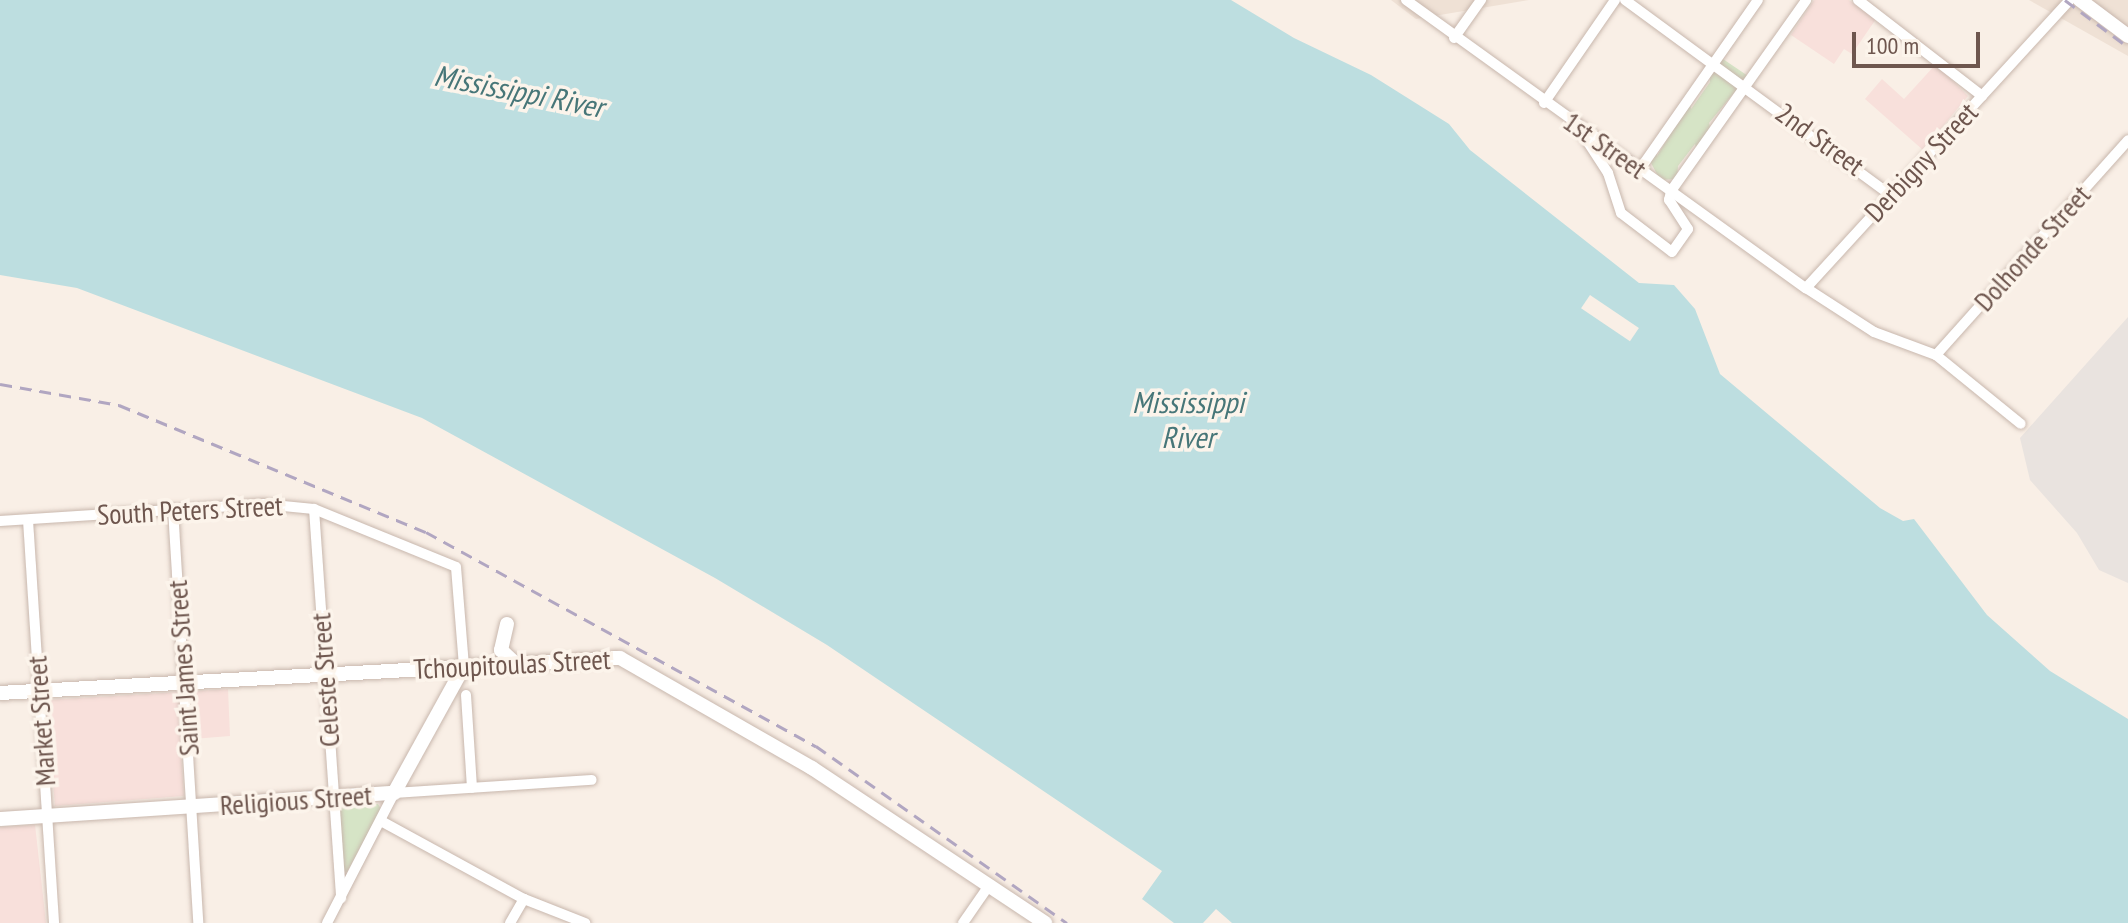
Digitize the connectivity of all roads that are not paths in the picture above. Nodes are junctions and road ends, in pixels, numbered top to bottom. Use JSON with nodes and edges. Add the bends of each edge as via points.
{"nodes":[{"id":1,"x":1406,"y":0,"type":"edge"},
{"id":2,"x":1481,"y":0,"type":"edge"},
{"id":3,"x":1615,"y":0,"type":"edge"},
{"id":4,"x":1625,"y":0,"type":"edge"},
{"id":5,"x":1758,"y":0,"type":"edge"},
{"id":6,"x":1806,"y":0,"type":"edge"},
{"id":7,"x":1858,"y":0,"type":"edge"},
{"id":8,"x":2070,"y":0,"type":"edge"},
{"id":9,"x":2080,"y":0,"type":"edge"},
{"id":10,"x":2128,"y":36,"type":"edge"},
{"id":11,"x":1454,"y":38,"type":"junction"},
{"id":12,"x":1713,"y":62,"type":"junction"},
{"id":13,"x":1747,"y":85,"type":"junction"},
{"id":14,"x":1982,"y":96,"type":"junction"},
{"id":15,"x":1544,"y":103,"type":"junction"},
{"id":16,"x":1578,"y":126,"type":"junction"},
{"id":17,"x":2128,"y":140,"type":"edge"},
{"id":18,"x":1640,"y":169,"type":"junction"},
{"id":19,"x":1671,"y":191,"type":"junction"},
{"id":20,"x":1890,"y":195,"type":"junction"},
{"id":21,"x":1806,"y":288,"type":"junction"},
{"id":22,"x":1936,"y":355,"type":"junction"},
{"id":23,"x":2021,"y":424,"type":"dead end"},
{"id":24,"x":173,"y":509,"type":"junction"},
{"id":25,"x":314,"y":509,"type":"junction"},
{"id":26,"x":28,"y":520,"type":"junction"},
{"id":27,"x":0,"y":521,"type":"edge"},
{"id":28,"x":507,"y":624,"type":"dead end"},
{"id":29,"x":514,"y":662,"type":"junction"},
{"id":30,"x":464,"y":666,"type":"junction"},
{"id":31,"x":325,"y":675,"type":"junction"},
{"id":32,"x":184,"y":682,"type":"junction"},
{"id":33,"x":39,"y":690,"type":"junction"},
{"id":34,"x":0,"y":693,"type":"edge"},
{"id":35,"x":466,"y":695,"type":"dead end"},
{"id":36,"x":592,"y":780,"type":"dead end"},
{"id":37,"x":472,"y":788,"type":"junction"},
{"id":38,"x":394,"y":793,"type":"junction"},
{"id":39,"x":332,"y":798,"type":"junction"},
{"id":40,"x":191,"y":806,"type":"junction"},
{"id":41,"x":47,"y":815,"type":"junction"},
{"id":42,"x":0,"y":819,"type":"edge"},
{"id":43,"x":381,"y":821,"type":"junction"},
{"id":44,"x":990,"y":884,"type":"junction"},
{"id":45,"x":341,"y":898,"type":"junction"},
{"id":46,"x":524,"y":899,"type":"junction"},
{"id":47,"x":54,"y":923,"type":"edge"},
{"id":48,"x":198,"y":923,"type":"edge"},
{"id":49,"x":327,"y":923,"type":"edge"},
{"id":50,"x":510,"y":923,"type":"edge"},
{"id":51,"x":585,"y":923,"type":"edge"},
{"id":52,"x":963,"y":923,"type":"edge"},
{"id":53,"x":1045,"y":923,"type":"edge"}],
"edges":[{"from":1,"to":11,"type":"street","name":"1st Street"},
{"from":2,"to":11,"type":"street"},
{"from":3,"to":15,"type":"street"},
{"from":4,"to":12,"type":"street"},
{"from":5,"to":12,"type":"street"},
{"from":6,"to":13,"type":"street"},
{"from":7,"to":14,"type":"street"},
{"from":8,"to":14,"type":"street","name":"Derbigny Street"},
{"from":9,"to":10,"type":"street"},
{"from":11,"to":15,"type":"street","name":"1st Street"},
{"from":12,"to":13,"type":"street","name":"2nd Street"},
{"from":12,"to":18,"type":"street"},
{"from":13,"to":19,"type":"street"},
{"from":13,"to":20,"type":"street","name":"2nd Street"},
{"from":14,"to":20,"type":"street","name":"Derbigny Street"},
{"from":15,"to":16,"type":"street","name":"1st Street"},
{"from":16,"to":18,"type":"street","name":"1st Street"},
{"from":16,"to":19,"type":"street","via":[[1608,173],[1621,213],[1672,252],[1688,229],[1669,200]]},
{"from":17,"to":22,"type":"street","name":"Dolhonde Street"},
{"from":18,"to":19,"type":"street","name":"1st Street"},
{"from":19,"to":21,"type":"street","name":"1st Street"},
{"from":20,"to":21,"type":"street","name":"Derbigny Street"},
{"from":21,"to":22,"type":"street","name":"1st Street","via":[[1874,332]]},
{"from":22,"to":23,"type":"street","name":"1st Street"},
{"from":24,"to":25,"type":"street","name":"South Peters Street","via":[[295,503]]},
{"from":24,"to":26,"type":"street","name":"South Peters Street"},
{"from":24,"to":32,"type":"street","name":"Saint James Street"},
{"from":25,"to":30,"type":"street","name":"South Peters Street","via":[[451,563],[459,574]]},
{"from":25,"to":31,"type":"street","name":"Celeste Street"},
{"from":26,"to":27,"type":"street","name":"South Peters Street"},
{"from":26,"to":33,"type":"street","name":"Market Street"},
{"from":28,"to":29,"type":"street","via":[[501,650]]},
{"from":29,"to":30,"type":"street","name":"Tchoupitoulas Street"},
{"from":29,"to":44,"type":"street","name":"Tchoupitoulas Street","via":[[625,659],[812,768]]},
{"from":30,"to":31,"type":"street","name":"Tchoupitoulas Street"},
{"from":30,"to":38,"type":"street"},
{"from":31,"to":32,"type":"street","name":"Tchoupitoulas Street"},
{"from":31,"to":39,"type":"street","name":"Celeste Street"},
{"from":32,"to":33,"type":"street","name":"Tchoupitoulas Street"},
{"from":32,"to":40,"type":"street","name":"Saint James Street"},
{"from":33,"to":34,"type":"street","name":"Tchoupitoulas Street"},
{"from":33,"to":41,"type":"street","name":"Market Street"},
{"from":35,"to":37,"type":"street"},
{"from":36,"to":37,"type":"street","name":"Religious Street"},
{"from":37,"to":38,"type":"street","name":"Religious Street"},
{"from":38,"to":39,"type":"street","name":"Religious Street"},
{"from":38,"to":43,"type":"street"},
{"from":39,"to":40,"type":"street","name":"Religious Street"},
{"from":39,"to":45,"type":"street","name":"Celeste Street"},
{"from":40,"to":41,"type":"street","name":"Religious Street"},
{"from":40,"to":48,"type":"street","name":"Saint James Street"},
{"from":41,"to":42,"type":"street","name":"Religious Street"},
{"from":41,"to":47,"type":"street","name":"Market Street"},
{"from":43,"to":45,"type":"street"},
{"from":43,"to":46,"type":"street"},
{"from":44,"to":52,"type":"street"},
{"from":44,"to":53,"type":"street","name":"Tchoupitoulas Street"},
{"from":45,"to":49,"type":"street"},
{"from":46,"to":50,"type":"street"},
{"from":46,"to":51,"type":"street"}]}
